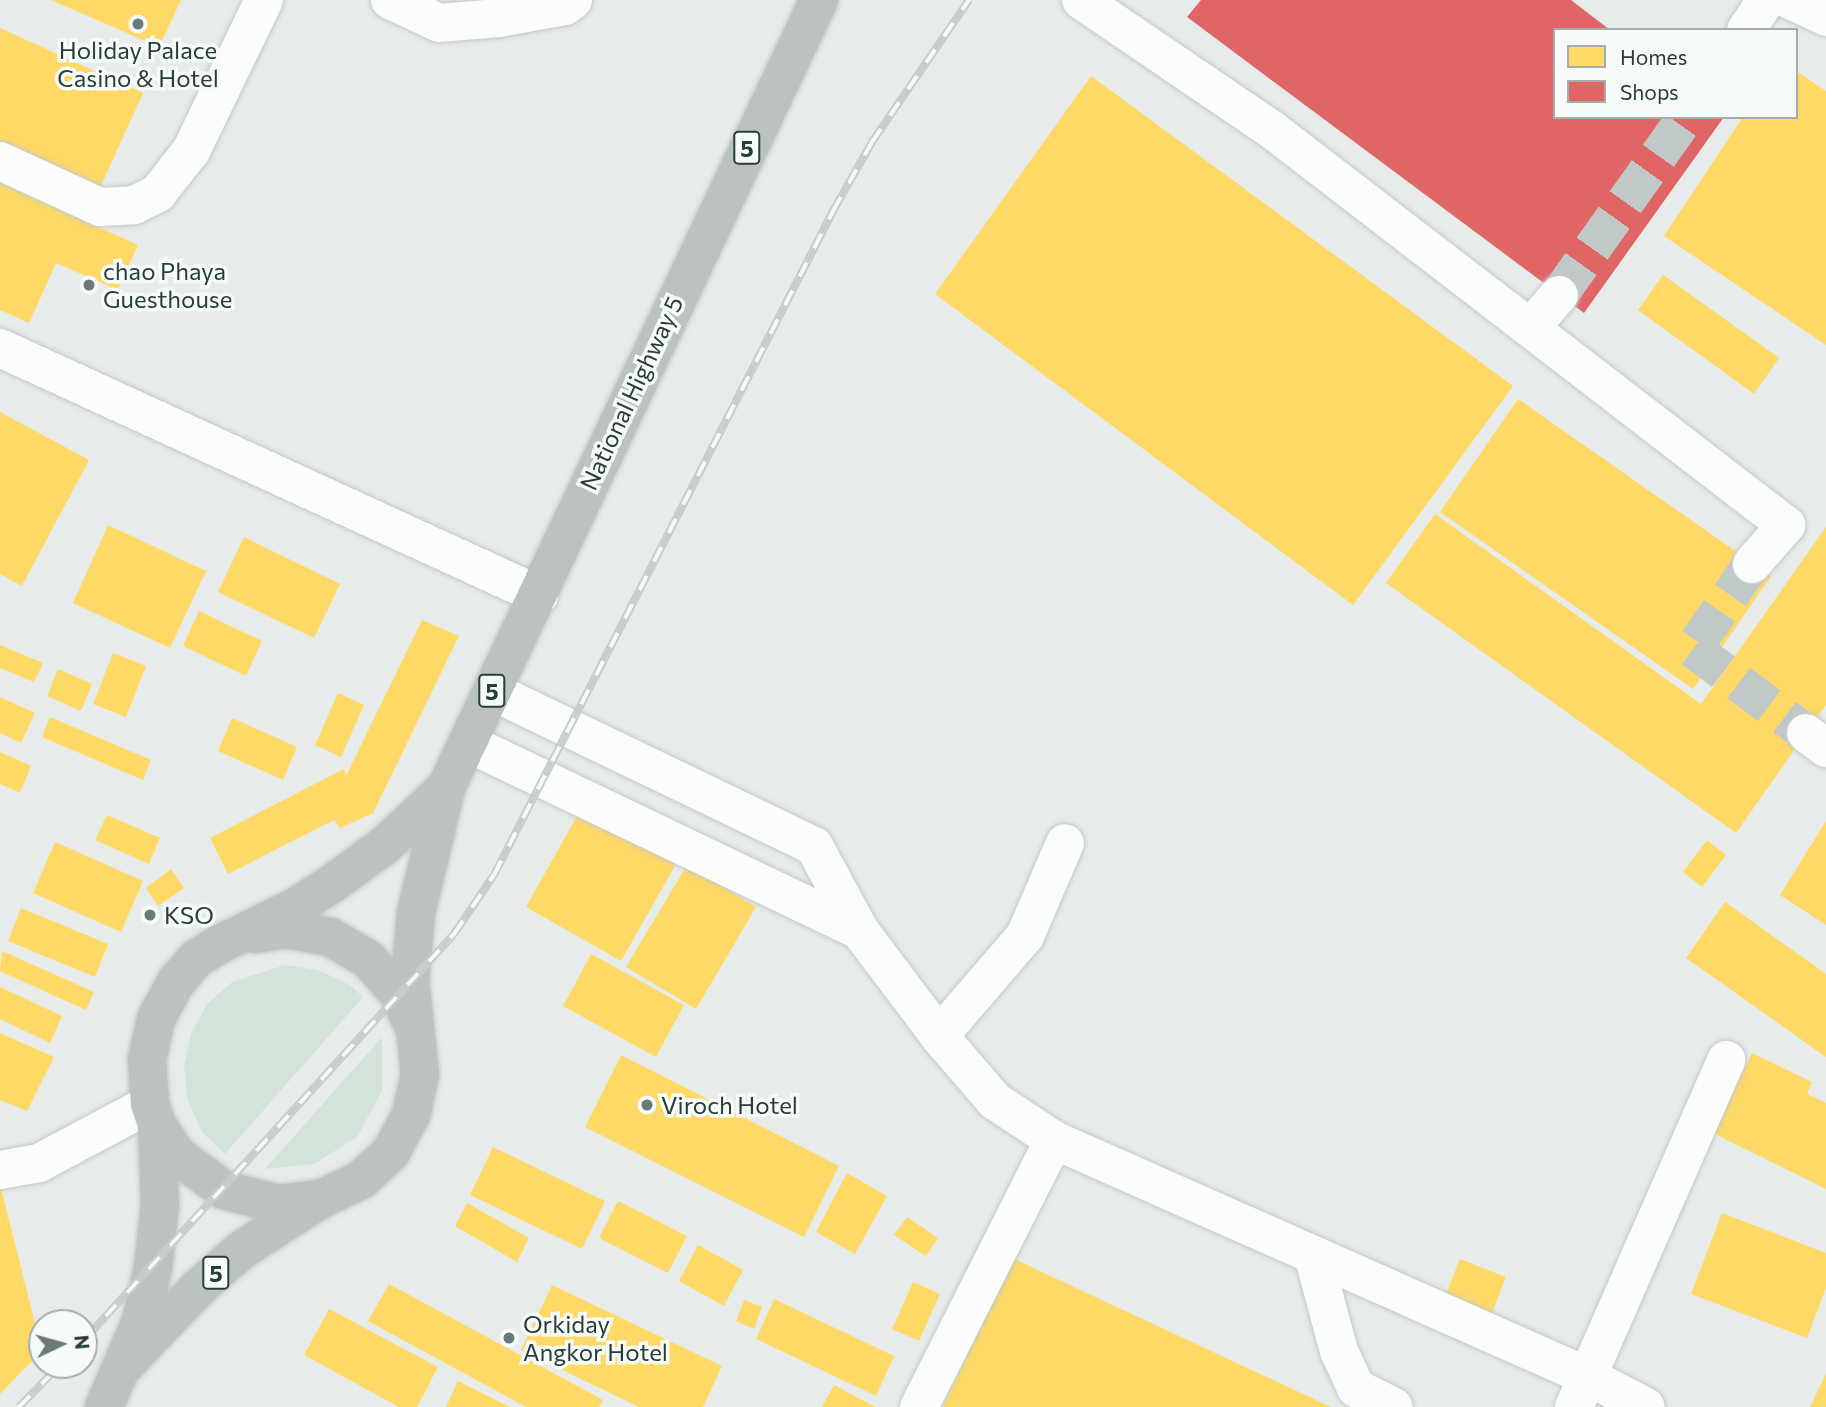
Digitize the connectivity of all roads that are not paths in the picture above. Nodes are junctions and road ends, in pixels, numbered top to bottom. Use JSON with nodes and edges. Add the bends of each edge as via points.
{"nodes":[{"id":1,"x":264,"y":0,"type":"edge"},
{"id":2,"x":390,"y":0,"type":"edge"},
{"id":3,"x":573,"y":0,"type":"edge"},
{"id":4,"x":820,"y":0,"type":"edge"},
{"id":5,"x":1081,"y":0,"type":"edge"},
{"id":6,"x":1766,"y":0,"type":"edge"},
{"id":7,"x":1790,"y":0,"type":"edge"},
{"id":8,"x":1826,"y":17,"type":"edge"},
{"id":9,"x":1747,"y":28,"type":"edge"},
{"id":10,"x":0,"y":162,"type":"edge"},
{"id":11,"x":1559,"y":295,"type":"tunnel mouth"},
{"id":12,"x":1532,"y":326,"type":"junction"},
{"id":13,"x":0,"y":348,"type":"edge"},
{"id":14,"x":1752,"y":564,"type":"tunnel mouth"},
{"id":15,"x":538,"y":595,"type":"junction"},
{"id":16,"x":492,"y":691,"type":"junction"},
{"id":17,"x":467,"y":743,"type":"junction"},
{"id":18,"x":446,"y":788,"type":"junction"},
{"id":19,"x":1065,"y":843,"type":"dead end"},
{"id":20,"x":860,"y":931,"type":"junction"},
{"id":21,"x":243,"y":936,"type":"junction"},
{"id":22,"x":416,"y":1032,"type":"junction"},
{"id":23,"x":939,"y":1036,"type":"junction"},
{"id":24,"x":1726,"y":1060,"type":"dead end"},
{"id":25,"x":153,"y":1115,"type":"junction"},
{"id":26,"x":1054,"y":1140,"type":"junction"},
{"id":27,"x":0,"y":1170,"type":"edge"},
{"id":28,"x":321,"y":1199,"type":"junction"},
{"id":29,"x":1314,"y":1258,"type":"junction"},
{"id":30,"x":125,"y":1365,"type":"junction"},
{"id":31,"x":1582,"y":1392,"type":"edge"},
{"id":32,"x":104,"y":1407,"type":"edge"},
{"id":33,"x":919,"y":1407,"type":"edge"},
{"id":34,"x":1394,"y":1407,"type":"edge"},
{"id":35,"x":1646,"y":1407,"type":"edge"}],
"edges":[{"from":1,"to":10,"type":"street","via":[[191,151],[157,194],[134,205],[100,206]]},
{"from":2,"to":3,"type":"street","via":[[439,23],[499,18],[565,6]]},
{"from":4,"to":15,"type":"highway","name":"National Highway 5","number":"5"},
{"from":5,"to":12,"type":"street","via":[[1271,129]]},
{"from":6,"to":9,"type":"street"},
{"from":7,"to":8,"type":"street"},
{"from":11,"to":12,"type":"street"},
{"from":12,"to":14,"type":"street","via":[[1786,525]]},
{"from":13,"to":15,"type":"street"},
{"from":15,"to":16,"type":"highway","name":"National Highway 5","number":"5"},
{"from":16,"to":17,"type":"highway","name":"National Highway 5","number":"5"},
{"from":16,"to":20,"type":"street","via":[[814,846]]},
{"from":17,"to":18,"type":"highway","name":"National Highway 5","number":"5"},
{"from":17,"to":20,"type":"street"},
{"from":18,"to":21,"type":"highway","name":"National Highway 5","number":"5","via":[[355,866]]},
{"from":18,"to":22,"type":"highway","name":"National Highway 5","number":"5","via":[[416,913],[410,979]]},
{"from":19,"to":23,"type":"street","via":[[1025,936]]},
{"from":20,"to":23,"type":"street"},
{"from":21,"to":22,"type":"highway","name":"National Highway 5","via":[[286,929],[330,937],[368,959],[399,994]]},
{"from":21,"to":25,"type":"highway","name":"National Highway 5","number":"5","via":[[220,943],[196,959],[176,982],[156,1019],[147,1059]]},
{"from":22,"to":28,"type":"highway","name":"National Highway 5","number":"5","via":[[420,1074],[411,1115],[401,1133],[390,1152],[360,1180]]},
{"from":23,"to":26,"type":"street","via":[[995,1101]]},
{"from":24,"to":31,"type":"street"},
{"from":25,"to":27,"type":"street","via":[[39,1163]]},
{"from":25,"to":28,"type":"highway","name":"National Highway 5","via":[[178,1156],[223,1190],[278,1204]]},
{"from":25,"to":30,"type":"highway","name":"National Highway 5","number":"5","via":[[160,1205],[153,1268]]},
{"from":26,"to":29,"type":"street"},
{"from":26,"to":33,"type":"street"},
{"from":28,"to":30,"type":"highway","name":"National Highway 5","number":"5","via":[[243,1249],[198,1288]]},
{"from":29,"to":31,"type":"street"},
{"from":29,"to":34,"type":"street","via":[[1339,1351],[1356,1388]]},
{"from":30,"to":32,"type":"highway","name":"National Highway 5","number":"5"},
{"from":31,"to":35,"type":"street"}]}
